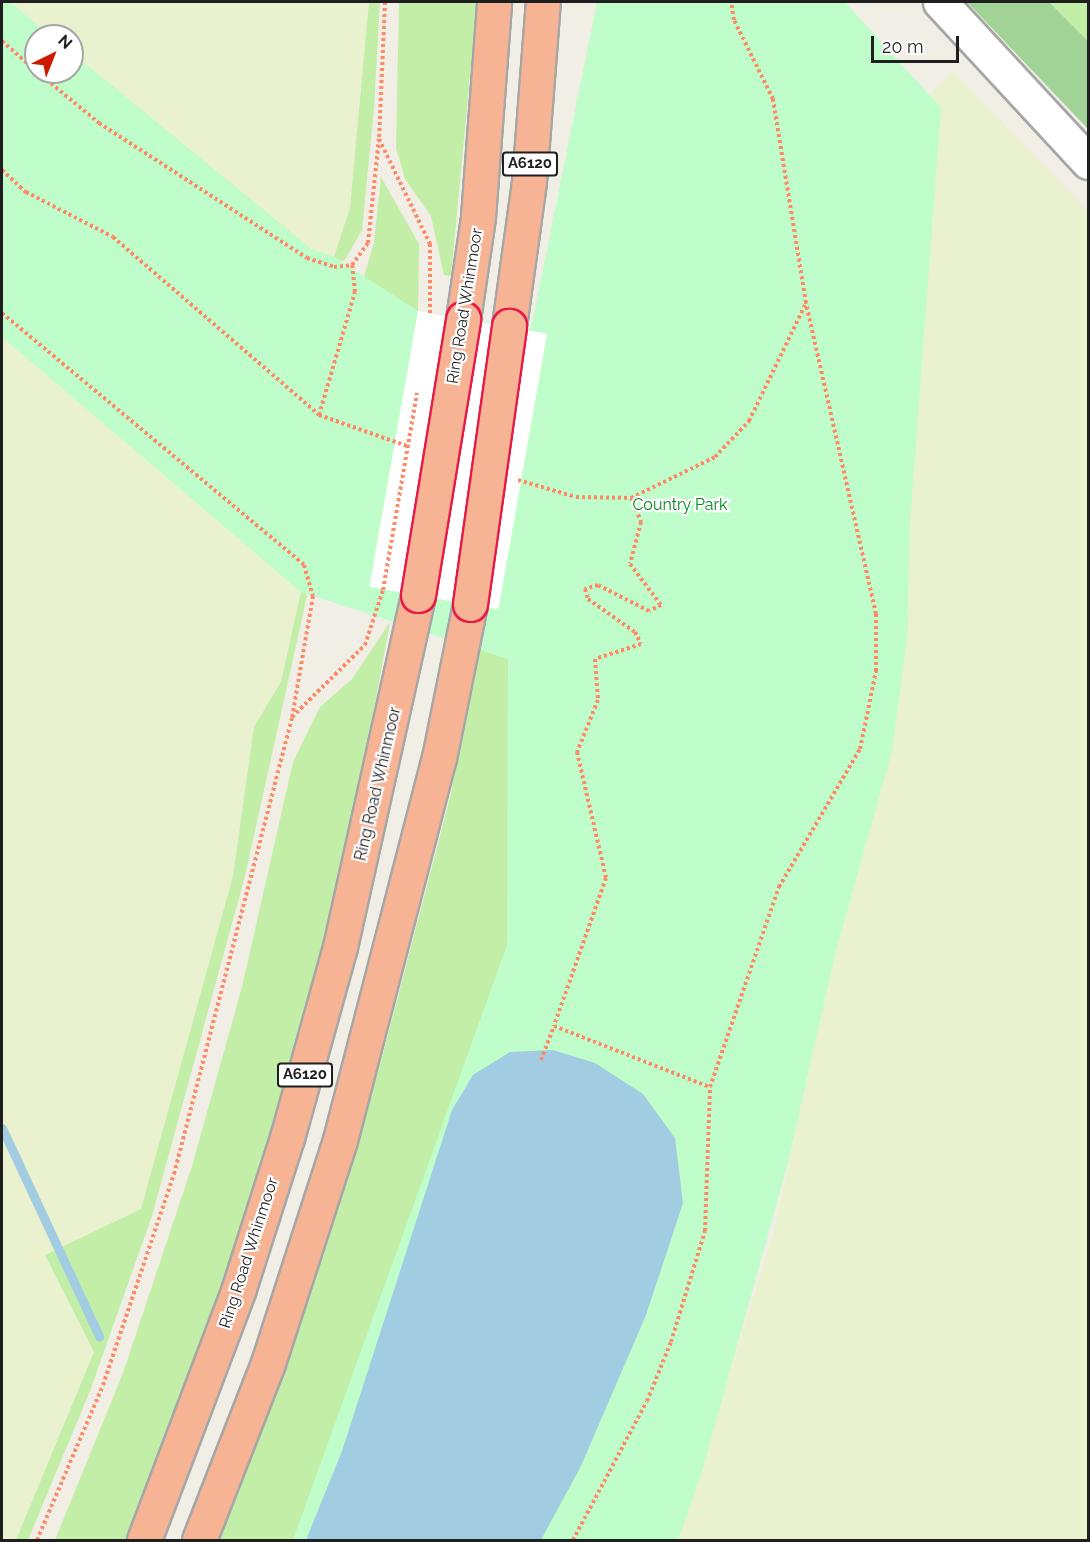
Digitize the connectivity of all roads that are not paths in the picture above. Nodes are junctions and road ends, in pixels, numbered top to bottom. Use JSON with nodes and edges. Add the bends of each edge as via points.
{"nodes":[{"id":1,"x":494,"y":2,"type":"edge"},
{"id":2,"x":543,"y":2,"type":"edge"},
{"id":3,"x":940,"y":2,"type":"edge"},
{"id":4,"x":1089,"y":162,"type":"edge"},
{"id":5,"x":144,"y":1540,"type":"edge"},
{"id":6,"x":199,"y":1540,"type":"edge"}],
"edges":[{"from":1,"to":5,"type":"highway","name":"Ring Road Whinmoor","number":"A6120","bridge":true,"via":[[478,217],[464,319],[418,595],[340,947],[287,1138],[235,1299]]},
{"from":2,"to":6,"type":"highway","number":"A6120","bridge":true,"via":[[529,182],[470,604],[439,758],[340,1140],[268,1363]]},
{"from":3,"to":4,"type":"street"}]}
